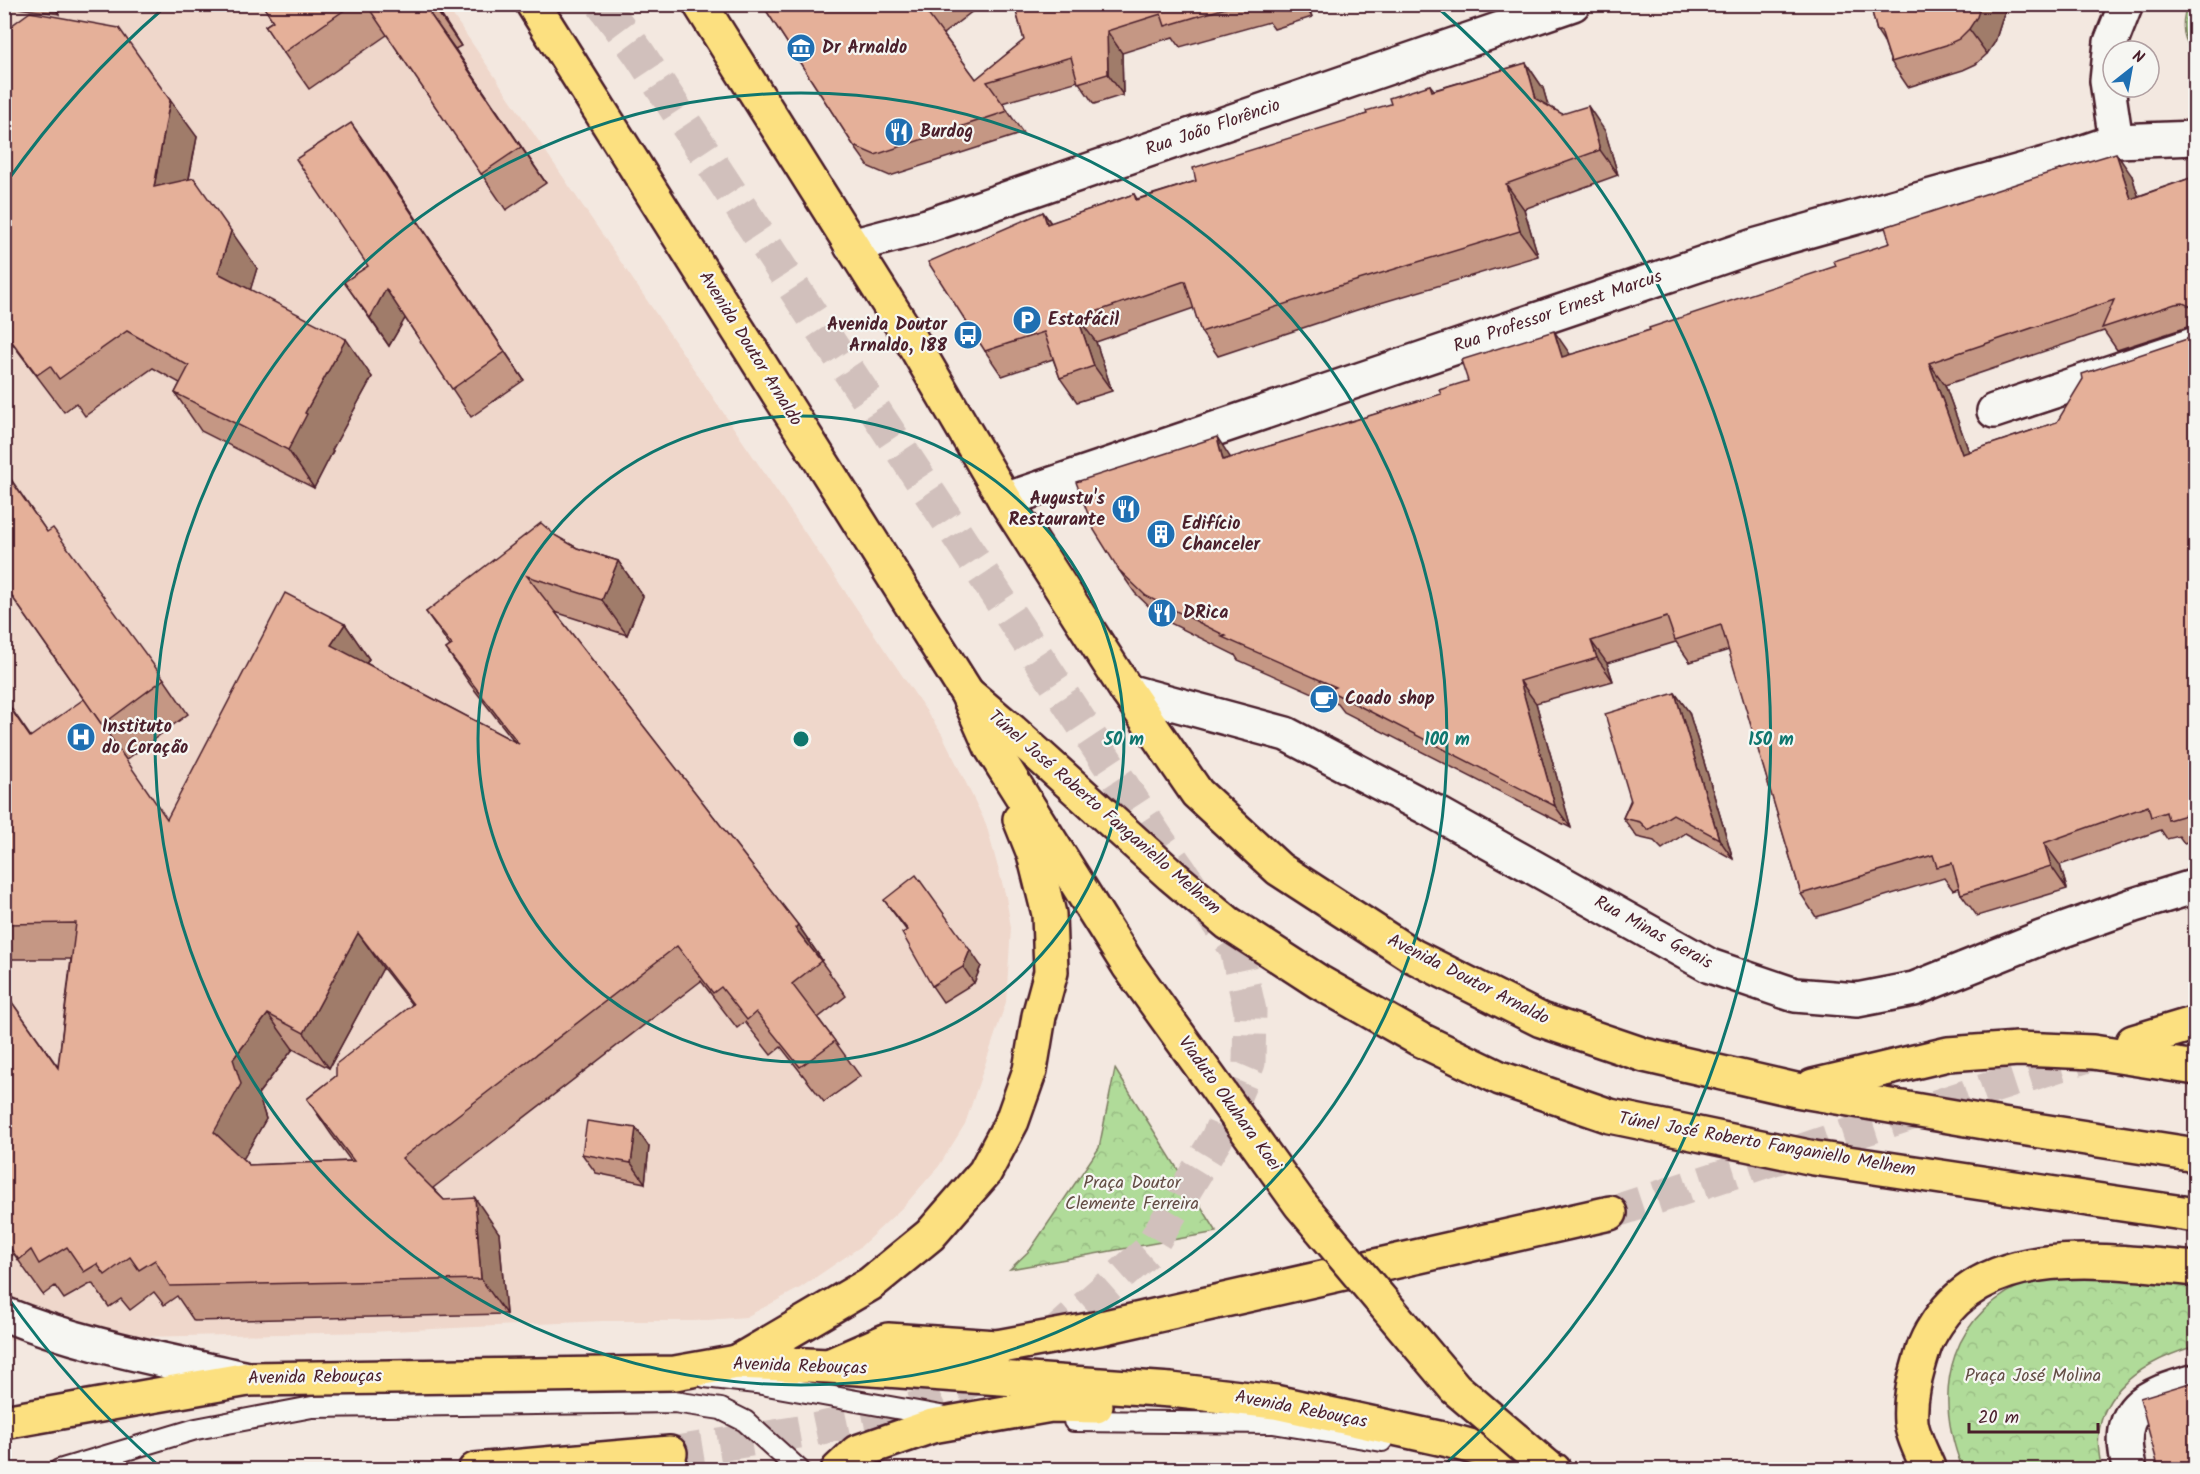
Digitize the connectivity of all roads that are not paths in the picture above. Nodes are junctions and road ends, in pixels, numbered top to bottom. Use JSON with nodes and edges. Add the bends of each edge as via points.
{"nodes":[{"id":1,"x":700,"y":4,"type":"edge"},
{"id":2,"x":1573,"y":4,"type":"edge"},
{"id":3,"x":2126,"y":4,"type":"edge"},
{"id":4,"x":539,"y":8,"type":"edge"},
{"id":5,"x":2196,"y":138,"type":"edge"},
{"id":6,"x":2116,"y":141,"type":"junction"},
{"id":7,"x":851,"y":246,"type":"junction"},
{"id":8,"x":2196,"y":344,"type":"edge"},
{"id":9,"x":1994,"y":411,"type":"dead end"},
{"id":10,"x":1005,"y":500,"type":"junction"},
{"id":11,"x":1127,"y":691,"type":"junction"},
{"id":12,"x":969,"y":698,"type":"junction"},
{"id":13,"x":2196,"y":886,"type":"edge"},
{"id":14,"x":2196,"y":1023,"type":"edge"},
{"id":15,"x":2133,"y":1042,"type":"dead end"},
{"id":16,"x":2196,"y":1068,"type":"edge"},
{"id":17,"x":1796,"y":1090,"type":"junction"},
{"id":18,"x":2196,"y":1155,"type":"edge"},
{"id":19,"x":1610,"y":1213,"type":"tunnel mouth"},
{"id":20,"x":2196,"y":1215,"type":"edge"},
{"id":21,"x":2196,"y":1269,"type":"edge"},
{"id":22,"x":4,"y":1314,"type":"edge"},
{"id":23,"x":736,"y":1362,"type":"junction"},
{"id":24,"x":829,"y":1366,"type":"junction"},
{"id":25,"x":675,"y":1373,"type":"junction"},
{"id":26,"x":248,"y":1379,"type":"junction"},
{"id":27,"x":2196,"y":1381,"type":"edge"},
{"id":28,"x":1172,"y":1390,"type":"junction"},
{"id":29,"x":973,"y":1419,"type":"junction"},
{"id":30,"x":4,"y":1422,"type":"edge"},
{"id":31,"x":670,"y":1453,"type":"tunnel mouth"},
{"id":32,"x":59,"y":1470,"type":"edge"},
{"id":33,"x":475,"y":1470,"type":"edge"},
{"id":34,"x":799,"y":1470,"type":"edge"},
{"id":35,"x":838,"y":1470,"type":"edge"},
{"id":36,"x":1523,"y":1470,"type":"edge"},
{"id":37,"x":1553,"y":1470,"type":"edge"},
{"id":38,"x":1929,"y":1470,"type":"edge"},
{"id":39,"x":2130,"y":1470,"type":"edge"}],
"edges":[{"from":1,"to":7,"type":"main road","name":"Avenida Doutor Arnaldo"},
{"from":2,"to":7,"type":"street","name":"Rua João Florêncio","via":[[927,226]]},
{"from":3,"to":6,"type":"street","via":[[2111,42],[2107,81]]},
{"from":4,"to":12,"type":"main road","name":"Avenida Doutor Arnaldo"},
{"from":5,"to":6,"type":"street","name":"Rua Professor Ernest Marcus"},
{"from":6,"to":10,"type":"street","name":"Rua Professor Ernest Marcus","via":[[1754,246]]},
{"from":7,"to":10,"type":"main road","name":"Avenida Doutor Arnaldo"},
{"from":8,"to":9,"type":"street"},
{"from":10,"to":11,"type":"main road","name":"Avenida Doutor Arnaldo"},
{"from":11,"to":13,"type":"street","name":"Rua Minas Gerais","via":[[1286,734],[1433,811],[1710,966],[1795,995],[1857,999],[1914,989],[2041,938]]},
{"from":11,"to":17,"type":"main road","name":"Avenida Doutor Arnaldo","via":[[1205,801],[1279,869],[1413,956],[1541,1020],[1644,1055]]},
{"from":12,"to":20,"type":"main road","name":"Túnel José Roberto Fanganiello Melhem","via":[[1012,731],[1228,923],[1319,982],[1419,1039],[1500,1078],[1610,1116],[1814,1158]]},
{"from":12,"to":23,"type":"main road","via":[[1034,854],[1049,914],[1051,972],[1030,1070],[1012,1121],[985,1172],[930,1235],[870,1284]]},
{"from":12,"to":37,"type":"main road","name":"Viaduto Okuhara Koei","bridge":true,"via":[[992,747],[1129,966],[1307,1212],[1455,1388]]},
{"from":14,"to":15,"type":"main road"},
{"from":16,"to":17,"type":"main road","via":[[2093,1052],[2018,1049],[1948,1054]]},
{"from":17,"to":18,"type":"main road"},
{"from":19,"to":24,"type":"main road","via":[[1105,1327],[997,1347],[888,1340]]},
{"from":21,"to":38,"type":"main road","via":[[2070,1261],[2019,1266],[1981,1281],[1949,1305],[1926,1340],[1912,1385],[1911,1424]]},
{"from":22,"to":26,"type":"street","via":[[82,1341]]},
{"from":23,"to":24,"type":"main road","name":"Avenida Rebouças"},
{"from":23,"to":25,"type":"main road","name":"Avenida Rebouças"},
{"from":24,"to":28,"type":"main road","name":"Avenida Rebouças"},
{"from":25,"to":26,"type":"main road","name":"Avenida Rebouças"},
{"from":25,"to":29,"type":"lane","via":[[767,1385],[939,1417]]},
{"from":26,"to":30,"type":"main road","name":"Avenida Rebouças"},
{"from":27,"to":39,"type":"street","via":[[2160,1391],[2142,1401],[2131,1414],[2125,1434]]},
{"from":28,"to":29,"type":"main road","via":[[1142,1408],[1051,1405]]},
{"from":28,"to":37,"type":"main road","name":"Avenida Rebouças","via":[[1275,1402],[1448,1440]]},
{"from":29,"to":35,"type":"main road","via":[[932,1426],[857,1452]]},
{"from":29,"to":36,"type":"lane","via":[[1273,1423],[1419,1447]]},
{"from":31,"to":33,"type":"main road"},
{"from":32,"to":34,"type":"lane","via":[[196,1429],[312,1407],[674,1402],[721,1409],[745,1421]]}]}
